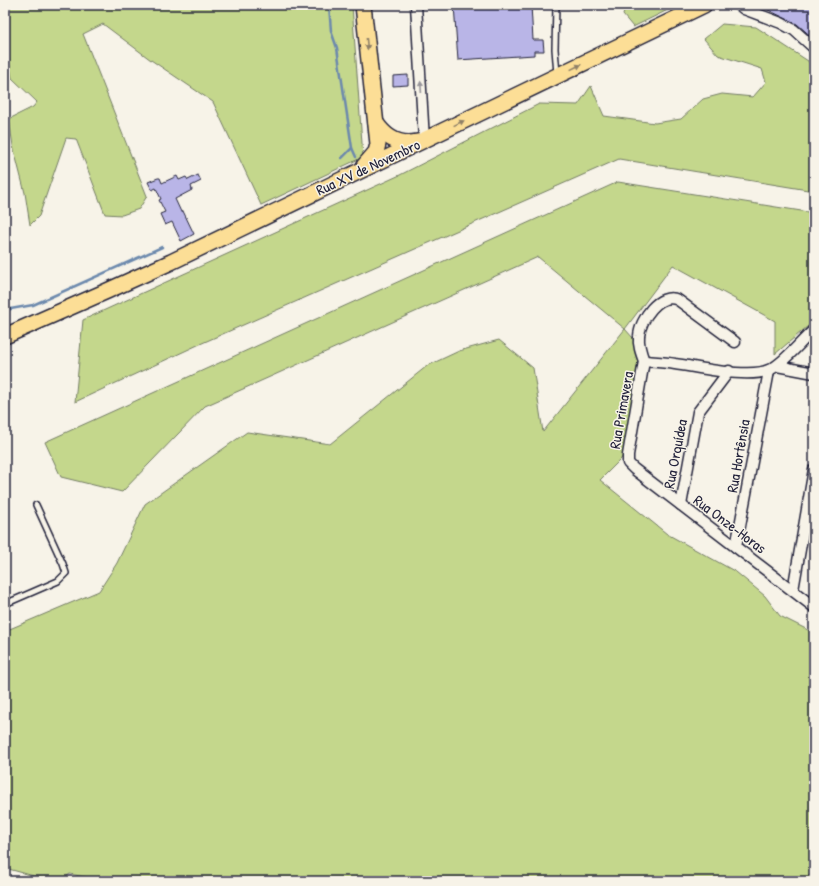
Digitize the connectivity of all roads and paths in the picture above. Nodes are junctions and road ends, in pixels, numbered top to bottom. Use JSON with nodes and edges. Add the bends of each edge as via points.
{"nodes":[{"id":1,"x":363,"y":5,"type":"edge"},
{"id":2,"x":416,"y":5,"type":"edge"},
{"id":3,"x":556,"y":5,"type":"edge"},
{"id":4,"x":704,"y":5,"type":"edge"},
{"id":5,"x":740,"y":5,"type":"edge"},
{"id":6,"x":814,"y":48,"type":"edge"},
{"id":7,"x":557,"y":76,"type":"junction"},
{"id":8,"x":376,"y":123,"type":"junction"},
{"id":9,"x":424,"y":140,"type":"junction"},
{"id":10,"x":361,"y":170,"type":"junction"},
{"id":11,"x":31,"y":325,"type":"junction"},
{"id":12,"x":5,"y":330,"type":"edge"},
{"id":13,"x":814,"y":330,"type":"edge"},
{"id":14,"x":5,"y":336,"type":"edge"},
{"id":15,"x":735,"y":342,"type":"dead end"},
{"id":16,"x":644,"y":361,"type":"junction"},
{"id":17,"x":773,"y":368,"type":"junction"},
{"id":18,"x":729,"y":372,"type":"junction"},
{"id":19,"x":814,"y":373,"type":"edge"},
{"id":20,"x":628,"y":463,"type":"joint"},
{"id":21,"x":814,"y":469,"type":"edge"},
{"id":22,"x":814,"y":496,"type":"edge"},
{"id":23,"x":680,"y":505,"type":"junction"},
{"id":24,"x":808,"y":505,"type":"junction"},
{"id":25,"x":36,"y":506,"type":"dead end"},
{"id":26,"x":736,"y":547,"type":"junction"},
{"id":27,"x":792,"y":590,"type":"junction"},
{"id":28,"x":5,"y":604,"type":"edge"},
{"id":29,"x":814,"y":607,"type":"edge"}],
"edges":[{"from":1,"to":8,"type":"main road","one_way":true},
{"from":9,"to":2,"type":"street","one_way":true},
{"from":3,"to":7,"type":"lane"},
{"from":7,"to":4,"type":"main road","name":"Rua XV de Novembro","one_way":true},
{"from":5,"to":6,"type":"street","via":[[794,30]]},
{"from":9,"to":7,"type":"main road","name":"Rua XV de Novembro","one_way":true},
{"from":8,"to":9,"type":"main road","via":[[382,132],[401,143]]},
{"from":8,"to":10,"type":"main road","via":[[376,152]]},
{"from":9,"to":10,"type":"main road","name":"Rua XV de Novembro"},
{"from":10,"to":11,"type":"main road","name":"Rua XV de Novembro","via":[[139,277]]},
{"from":11,"to":12,"type":"main road","name":"Rua XV de Novembro"},
{"from":11,"to":14,"type":"main road","name":"Rua XV de Novembro"},
{"from":13,"to":17,"type":"street"},
{"from":15,"to":16,"type":"street","via":[[678,300],[668,298],[653,308],[642,323],[639,344]]},
{"from":16,"to":18,"type":"street"},
{"from":16,"to":20,"type":"street","name":"Rua Primavera"},
{"from":17,"to":18,"type":"street","via":[[753,374]]},
{"from":17,"to":19,"type":"street"},
{"from":17,"to":26,"type":"street","name":"Rua Hortênsia"},
{"from":18,"to":23,"type":"street","name":"Rua Orquídea","via":[[698,412]]},
{"from":20,"to":23,"type":"street","name":"Rua Onze-Horas"},
{"from":21,"to":24,"type":"street"},
{"from":22,"to":24,"type":"street"},
{"from":23,"to":26,"type":"street","name":"Rua Onze-Horas"},
{"from":24,"to":27,"type":"street"},
{"from":25,"to":28,"type":"lane","via":[[66,573],[58,581]]},
{"from":26,"to":27,"type":"street","name":"Rua Onze-Horas"},
{"from":27,"to":29,"type":"street","name":"Rua Onze-Horas"}]}
